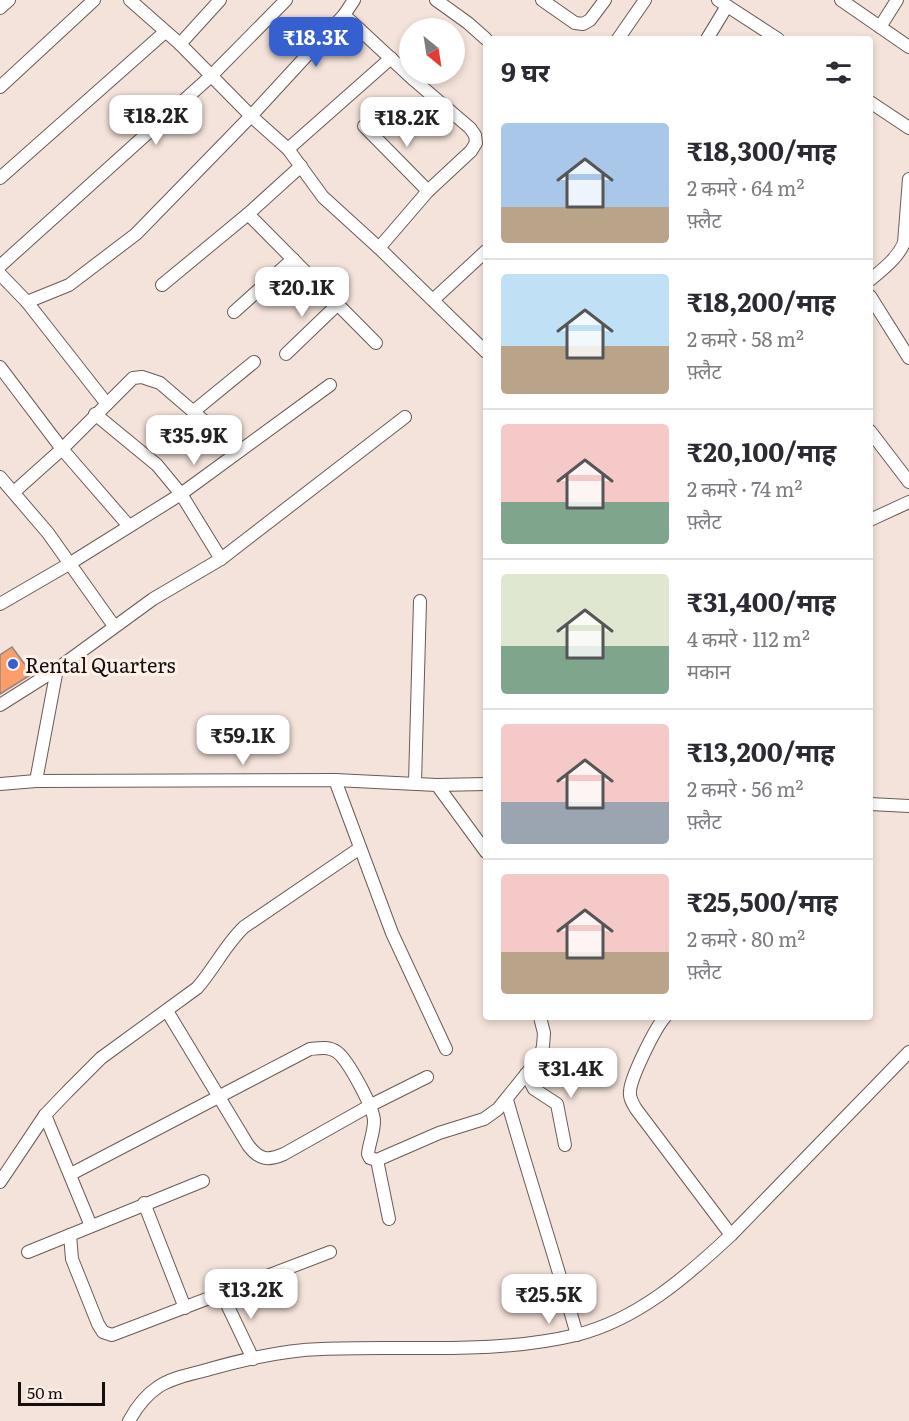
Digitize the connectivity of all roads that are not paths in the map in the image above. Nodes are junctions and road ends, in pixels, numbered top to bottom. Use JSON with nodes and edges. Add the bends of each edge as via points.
{"nodes":[{"id":1,"x":9,"y":0,"type":"edge"},
{"id":2,"x":94,"y":0,"type":"edge"},
{"id":3,"x":220,"y":0,"type":"edge"},
{"id":4,"x":286,"y":0,"type":"edge"},
{"id":5,"x":354,"y":0,"type":"edge"},
{"id":6,"x":436,"y":0,"type":"edge"},
{"id":7,"x":542,"y":0,"type":"edge"},
{"id":8,"x":605,"y":0,"type":"edge"},
{"id":9,"x":645,"y":0,"type":"edge"},
{"id":10,"x":841,"y":0,"type":"edge"},
{"id":11,"x":897,"y":0,"type":"edge"},
{"id":12,"x":138,"y":3,"type":"edge"},
{"id":13,"x":723,"y":3,"type":"edge"},
{"id":14,"x":0,"y":8,"type":"edge"},
{"id":15,"x":344,"y":15,"type":"junction"},
{"id":16,"x":880,"y":27,"type":"junction"},
{"id":17,"x":165,"y":32,"type":"junction"},
{"id":18,"x":483,"y":36,"type":"edge"},
{"id":19,"x":620,"y":36,"type":"edge"},
{"id":20,"x":708,"y":36,"type":"edge"},
{"id":21,"x":773,"y":36,"type":"edge"},
{"id":22,"x":180,"y":44,"type":"junction"},
{"id":23,"x":909,"y":47,"type":"edge"},
{"id":24,"x":391,"y":58,"type":"junction"},
{"id":25,"x":211,"y":76,"type":"junction"},
{"id":26,"x":0,"y":87,"type":"edge"},
{"id":27,"x":873,"y":104,"type":"edge"},
{"id":28,"x":251,"y":116,"type":"junction"},
{"id":29,"x":364,"y":126,"type":"dead end"},
{"id":30,"x":909,"y":128,"type":"edge"},
{"id":31,"x":288,"y":149,"type":"junction"},
{"id":32,"x":301,"y":166,"type":"junction"},
{"id":33,"x":0,"y":178,"type":"edge"},
{"id":34,"x":909,"y":179,"type":"edge"},
{"id":35,"x":428,"y":191,"type":"junction"},
{"id":36,"x":248,"y":214,"type":"junction"},
{"id":37,"x":379,"y":248,"type":"junction"},
{"id":38,"x":483,"y":255,"type":"edge"},
{"id":39,"x":293,"y":259,"type":"junction"},
{"id":40,"x":0,"y":266,"type":"edge"},
{"id":41,"x":0,"y":274,"type":"edge"},
{"id":42,"x":873,"y":277,"type":"edge"},
{"id":43,"x":162,"y":285,"type":"dead end"},
{"id":44,"x":433,"y":300,"type":"junction"},
{"id":45,"x":873,"y":301,"type":"edge"},
{"id":46,"x":27,"y":302,"type":"junction"},
{"id":47,"x":338,"y":304,"type":"junction"},
{"id":48,"x":234,"y":312,"type":"dead end"},
{"id":49,"x":376,"y":343,"type":"dead end"},
{"id":50,"x":483,"y":349,"type":"edge"},
{"id":51,"x":286,"y":354,"type":"dead end"},
{"id":52,"x":909,"y":358,"type":"edge"},
{"id":53,"x":254,"y":362,"type":"dead end"},
{"id":54,"x":0,"y":367,"type":"edge"},
{"id":55,"x":330,"y":385,"type":"dead end"},
{"id":56,"x":107,"y":405,"type":"junction"},
{"id":57,"x":194,"y":411,"type":"junction"},
{"id":58,"x":95,"y":414,"type":"junction"},
{"id":59,"x":405,"y":417,"type":"dead end"},
{"id":60,"x":873,"y":434,"type":"edge"},
{"id":61,"x":62,"y":449,"type":"junction"},
{"id":62,"x":239,"y":451,"type":"junction"},
{"id":63,"x":0,"y":477,"type":"edge"},
{"id":64,"x":909,"y":482,"type":"edge"},
{"id":65,"x":14,"y":492,"type":"junction"},
{"id":66,"x":181,"y":494,"type":"junction"},
{"id":67,"x":909,"y":502,"type":"edge"},
{"id":68,"x":873,"y":519,"type":"edge"},
{"id":69,"x":128,"y":525,"type":"junction"},
{"id":70,"x":221,"y":559,"type":"junction"},
{"id":71,"x":69,"y":564,"type":"junction"},
{"id":72,"x":420,"y":601,"type":"dead end"},
{"id":73,"x":0,"y":604,"type":"edge"},
{"id":74,"x":114,"y":626,"type":"junction"},
{"id":75,"x":57,"y":669,"type":"junction"},
{"id":76,"x":0,"y":705,"type":"edge"},
{"id":77,"x":335,"y":780,"type":"junction"},
{"id":78,"x":36,"y":782,"type":"junction"},
{"id":79,"x":414,"y":783,"type":"junction"},
{"id":80,"x":0,"y":784,"type":"edge"},
{"id":81,"x":483,"y":784,"type":"edge"},
{"id":82,"x":437,"y":785,"type":"junction"},
{"id":83,"x":873,"y":804,"type":"edge"},
{"id":84,"x":909,"y":806,"type":"edge"},
{"id":85,"x":360,"y":848,"type":"junction"},
{"id":86,"x":483,"y":848,"type":"edge"},
{"id":87,"x":167,"y":1011,"type":"junction"},
{"id":88,"x":541,"y":1020,"type":"edge"},
{"id":89,"x":663,"y":1020,"type":"edge"},
{"id":90,"x":446,"y":1049,"type":"dead end"},
{"id":91,"x":909,"y":1052,"type":"edge"},
{"id":92,"x":526,"y":1074,"type":"junction"},
{"id":93,"x":427,"y":1077,"type":"dead end"},
{"id":94,"x":219,"y":1096,"type":"junction"},
{"id":95,"x":507,"y":1100,"type":"junction"},
{"id":96,"x":371,"y":1105,"type":"junction"},
{"id":97,"x":45,"y":1115,"type":"junction"},
{"id":98,"x":565,"y":1145,"type":"dead end"},
{"id":99,"x":377,"y":1160,"type":"junction"},
{"id":100,"x":71,"y":1173,"type":"junction"},
{"id":101,"x":203,"y":1181,"type":"dead end"},
{"id":102,"x":0,"y":1182,"type":"edge"},
{"id":103,"x":144,"y":1203,"type":"junction"},
{"id":104,"x":389,"y":1219,"type":"dead end"},
{"id":105,"x":92,"y":1226,"type":"junction"},
{"id":106,"x":70,"y":1234,"type":"junction"},
{"id":107,"x":731,"y":1235,"type":"junction"},
{"id":108,"x":28,"y":1252,"type":"dead end"},
{"id":109,"x":330,"y":1252,"type":"dead end"},
{"id":110,"x":222,"y":1294,"type":"junction"},
{"id":111,"x":185,"y":1308,"type":"junction"},
{"id":112,"x":577,"y":1335,"type":"junction"},
{"id":113,"x":253,"y":1359,"type":"junction"},
{"id":114,"x":129,"y":1421,"type":"edge"}],
"edges":[{"from":1,"to":14,"type":"street"},
{"from":2,"to":26,"type":"street"},
{"from":3,"to":22,"type":"street"},
{"from":4,"to":25,"type":"street"},
{"from":5,"to":15,"type":"street"},
{"from":6,"to":18,"type":"street"},
{"from":7,"to":8,"type":"street","via":[[575,23],[583,24]]},
{"from":9,"to":19,"type":"street"},
{"from":10,"to":16,"type":"street"},
{"from":11,"to":16,"type":"street"},
{"from":12,"to":17,"type":"street"},
{"from":13,"to":20,"type":"street"},
{"from":13,"to":21,"type":"street"},
{"from":15,"to":24,"type":"street"},
{"from":15,"to":28,"type":"street"},
{"from":16,"to":23,"type":"street"},
{"from":17,"to":22,"type":"street"},
{"from":17,"to":33,"type":"street"},
{"from":22,"to":25,"type":"street"},
{"from":24,"to":31,"type":"street"},
{"from":24,"to":35,"type":"street","via":[[475,135],[471,151]]},
{"from":25,"to":28,"type":"street"},
{"from":25,"to":40,"type":"street"},
{"from":27,"to":30,"type":"street"},
{"from":28,"to":31,"type":"street"},
{"from":28,"to":46,"type":"street","via":[[136,234],[69,285]]},
{"from":29,"to":35,"type":"street"},
{"from":31,"to":32,"type":"street"},
{"from":32,"to":36,"type":"street"},
{"from":32,"to":37,"type":"street","via":[[323,197]]},
{"from":34,"to":42,"type":"street","via":[[904,243],[892,261]]},
{"from":35,"to":37,"type":"street"},
{"from":36,"to":39,"type":"street"},
{"from":36,"to":43,"type":"street"},
{"from":37,"to":44,"type":"street"},
{"from":38,"to":44,"type":"street"},
{"from":39,"to":47,"type":"street"},
{"from":39,"to":48,"type":"street"},
{"from":41,"to":46,"type":"street"},
{"from":44,"to":50,"type":"street"},
{"from":45,"to":52,"type":"street"},
{"from":46,"to":56,"type":"street"},
{"from":47,"to":49,"type":"street"},
{"from":47,"to":51,"type":"street"},
{"from":53,"to":57,"type":"street"},
{"from":54,"to":61,"type":"street"},
{"from":55,"to":62,"type":"street"},
{"from":56,"to":57,"type":"street","via":[[133,378],[142,377],[160,383]]},
{"from":56,"to":58,"type":"street"},
{"from":57,"to":62,"type":"street"},
{"from":58,"to":61,"type":"street"},
{"from":58,"to":66,"type":"street","via":[[157,465]]},
{"from":59,"to":70,"type":"street"},
{"from":60,"to":64,"type":"street"},
{"from":61,"to":65,"type":"street"},
{"from":61,"to":69,"type":"street"},
{"from":62,"to":66,"type":"street"},
{"from":63,"to":65,"type":"street"},
{"from":65,"to":71,"type":"street"},
{"from":66,"to":69,"type":"street"},
{"from":66,"to":70,"type":"street"},
{"from":67,"to":68,"type":"street"},
{"from":69,"to":71,"type":"street"},
{"from":70,"to":74,"type":"street"},
{"from":71,"to":73,"type":"street"},
{"from":71,"to":74,"type":"street"},
{"from":72,"to":79,"type":"street"},
{"from":74,"to":75,"type":"street"},
{"from":75,"to":76,"type":"street"},
{"from":75,"to":78,"type":"street"},
{"from":77,"to":78,"type":"street"},
{"from":77,"to":79,"type":"street"},
{"from":77,"to":85,"type":"street"},
{"from":78,"to":80,"type":"street"},
{"from":79,"to":82,"type":"street"},
{"from":81,"to":82,"type":"street"},
{"from":82,"to":86,"type":"street"},
{"from":83,"to":84,"type":"street"},
{"from":85,"to":87,"type":"street","via":[[244,927],[207,977]]},
{"from":85,"to":90,"type":"street","via":[[392,933]]},
{"from":87,"to":94,"type":"street"},
{"from":87,"to":97,"type":"street","via":[[101,1058]]},
{"from":88,"to":92,"type":"street","via":[[544,1032],[540,1057]]},
{"from":89,"to":107,"type":"street","via":[[632,1083],[631,1100]]},
{"from":91,"to":107,"type":"street"},
{"from":92,"to":95,"type":"street"},
{"from":92,"to":98,"type":"street","via":[[534,1089],[557,1104]]},
{"from":93,"to":96,"type":"street"},
{"from":94,"to":96,"type":"street","via":[[310,1050],[325,1047],[336,1050],[344,1059]]},
{"from":94,"to":96,"type":"street","via":[[248,1145],[263,1159],[284,1154]]},
{"from":94,"to":100,"type":"street"},
{"from":95,"to":99,"type":"street","via":[[484,1119],[439,1133]]},
{"from":95,"to":112,"type":"street"},
{"from":96,"to":99,"type":"street","via":[[374,1122],[368,1154]]},
{"from":97,"to":100,"type":"street"},
{"from":97,"to":102,"type":"street"},
{"from":99,"to":104,"type":"street"},
{"from":100,"to":105,"type":"street"},
{"from":101,"to":103,"type":"street"},
{"from":103,"to":105,"type":"street"},
{"from":103,"to":111,"type":"street"},
{"from":105,"to":106,"type":"street"},
{"from":106,"to":108,"type":"street"},
{"from":106,"to":111,"type":"street","via":[[72,1259],[104,1332],[123,1333]]},
{"from":107,"to":112,"type":"street","via":[[652,1301],[616,1322]]},
{"from":109,"to":110,"type":"street"},
{"from":110,"to":111,"type":"street"},
{"from":110,"to":113,"type":"street"},
{"from":112,"to":113,"type":"street","via":[[517,1346],[319,1349]]},
{"from":113,"to":114,"type":"street","via":[[159,1386]]}]}
